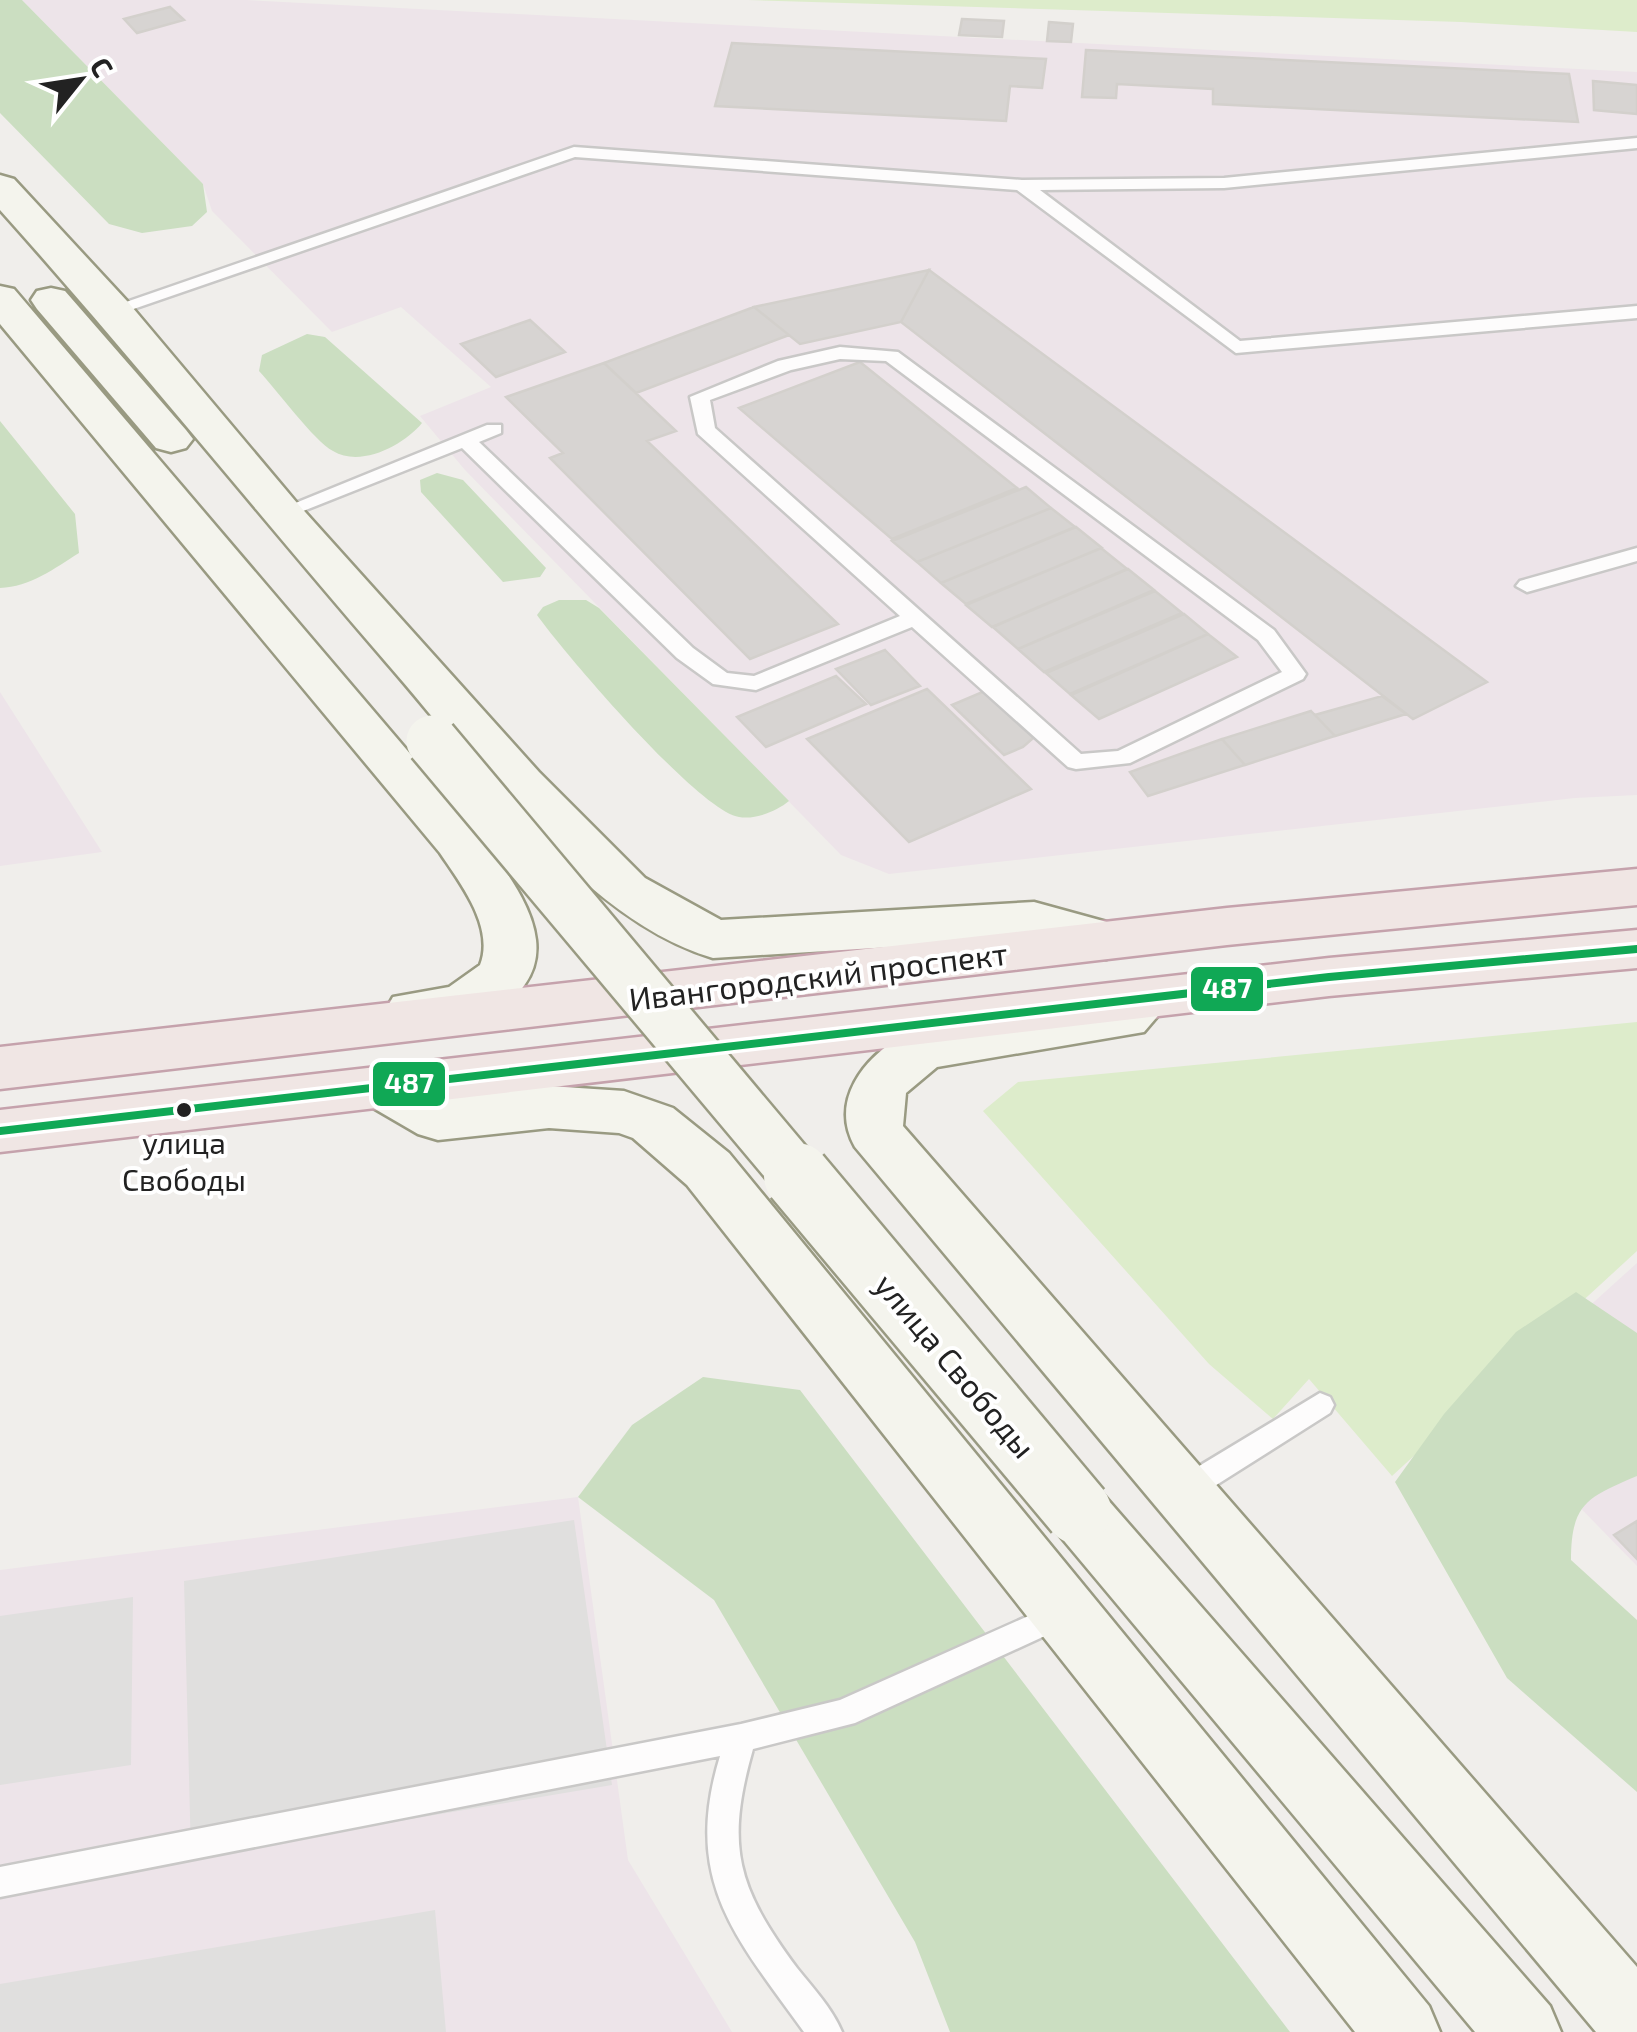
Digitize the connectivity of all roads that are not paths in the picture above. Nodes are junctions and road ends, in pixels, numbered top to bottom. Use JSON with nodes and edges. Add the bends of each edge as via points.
{"nodes":[{"id":1,"x":1637,"y":143,"type":"edge"},
{"id":2,"x":1022,"y":185,"type":"junction"},
{"id":3,"x":0,"y":187,"type":"edge"},
{"id":4,"x":0,"y":241,"type":"edge"},
{"id":5,"x":0,"y":298,"type":"edge"},
{"id":6,"x":112,"y":310,"type":"junction"},
{"id":7,"x":1637,"y":312,"type":"edge"},
{"id":8,"x":494,"y":429,"type":"dead end"},
{"id":9,"x":466,"y":440,"type":"junction"},
{"id":10,"x":281,"y":513,"type":"junction"},
{"id":11,"x":1637,"y":554,"type":"edge"},
{"id":12,"x":1527,"y":586,"type":"dead end"},
{"id":13,"x":917,"y":617,"type":"junction"},
{"id":14,"x":1637,"y":887,"type":"edge"},
{"id":15,"x":1106,"y":940,"type":"junction"},
{"id":16,"x":1637,"y":949,"type":"edge"},
{"id":17,"x":1155,"y":998,"type":"junction"},
{"id":18,"x":226,"y":1046,"type":"junction"},
{"id":19,"x":0,"y":1068,"type":"edge"},
{"id":20,"x":383,"y":1088,"type":"junction"},
{"id":21,"x":0,"y":1131,"type":"edge"},
{"id":22,"x":1320,"y":1405,"type":"dead end"},
{"id":23,"x":1181,"y":1492,"type":"junction"},
{"id":24,"x":1062,"y":1614,"type":"junction"},
{"id":25,"x":740,"y":1738,"type":"junction"},
{"id":26,"x":0,"y":1882,"type":"edge"},
{"id":27,"x":1634,"y":2015,"type":"edge"},
{"id":28,"x":824,"y":2032,"type":"edge"},
{"id":29,"x":1402,"y":2032,"type":"edge"},
{"id":30,"x":1522,"y":2032,"type":"edge"}],
"edges":[{"from":1,"to":2,"type":"lane","via":[[1224,183]]},
{"from":2,"to":6,"type":"lane","via":[[574,152]]},
{"from":2,"to":7,"type":"lane","via":[[1236,347]]},
{"from":3,"to":6,"type":"main road"},
{"from":4,"to":30,"type":"main road","name":"улица Свободы","bridge":true},
{"from":5,"to":18,"type":"main road","via":[[458,840],[490,887],[510,936],[512,958],[495,985],[461,1005],[258,1030]]},
{"from":6,"to":10,"type":"main road"},
{"from":8,"to":9,"type":"lane"},
{"from":9,"to":10,"type":"lane"},
{"from":9,"to":13,"type":"lane","via":[[685,653],[722,679],[756,682]]},
{"from":10,"to":15,"type":"main road","via":[[567,835],[626,891],[701,934],[713,939],[1034,920]]},
{"from":11,"to":12,"type":"lane"},
{"from":13,"to":13,"type":"lane","via":[[1076,762],[1122,758],[1294,674],[1266,636],[891,356],[840,354],[785,365],[700,396],[706,430]]},
{"from":14,"to":15,"type":"highway","name":"Ивангородский проспект"},
{"from":15,"to":18,"type":"highway","name":"Ивангородский проспект"},
{"from":16,"to":17,"type":"highway","name":"Ивангородский проспект"},
{"from":17,"to":20,"type":"highway","name":"Ивангородский проспект"},
{"from":17,"to":23,"type":"main road","via":[[1125,1018],[924,1049],[886,1077],[872,1110],[875,1132]]},
{"from":18,"to":19,"type":"highway","name":"Ивангородский проспект"},
{"from":20,"to":21,"type":"highway","name":"Ивангородский проспект"},
{"from":20,"to":24,"type":"main road","name":"улица Свободы","via":[[438,1119],[548,1107],[624,1112],[653,1123],[708,1169]]},
{"from":22,"to":23,"type":"lane"},
{"from":23,"to":27,"type":"main road"},
{"from":24,"to":25,"type":"lane","via":[[844,1713]]},
{"from":24,"to":29,"type":"main road","name":"улица Свободы"},
{"from":25,"to":26,"type":"lane"},
{"from":25,"to":28,"type":"lane","via":[[721,1845],[737,1907]]}]}
